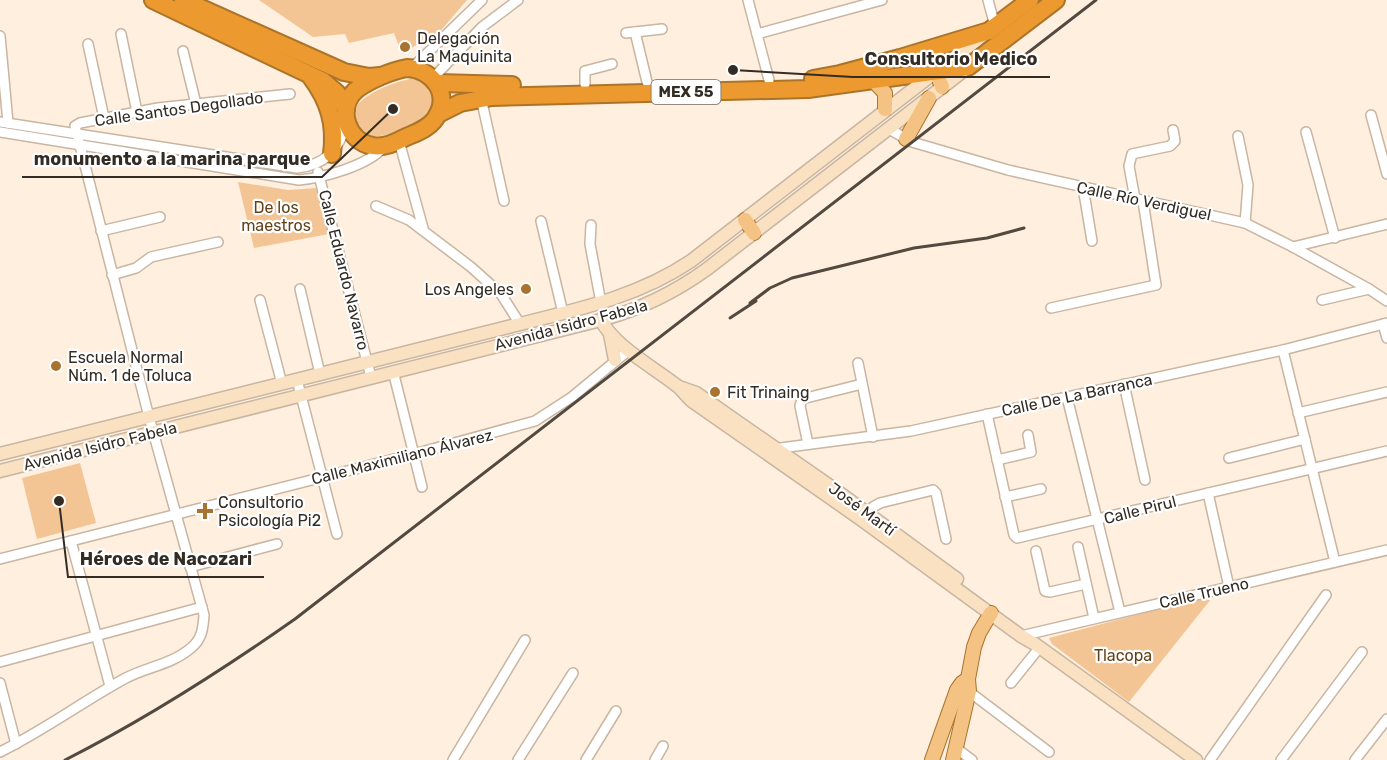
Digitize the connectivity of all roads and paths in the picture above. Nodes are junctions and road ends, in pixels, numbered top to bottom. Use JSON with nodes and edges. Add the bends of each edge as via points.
{"nodes":[{"id":1,"x":153,"y":0,"type":"edge"},
{"id":2,"x":183,"y":0,"type":"edge"},
{"id":3,"x":482,"y":0,"type":"edge"},
{"id":4,"x":518,"y":0,"type":"edge"},
{"id":5,"x":748,"y":0,"type":"edge"},
{"id":6,"x":882,"y":0,"type":"edge"},
{"id":7,"x":988,"y":0,"type":"edge"},
{"id":8,"x":1030,"y":0,"type":"edge"},
{"id":9,"x":1056,"y":0,"type":"edge"},
{"id":10,"x":662,"y":28,"type":"dead end"},
{"id":11,"x":992,"y":28,"type":"junction"},
{"id":12,"x":122,"y":34,"type":"dead end"},
{"id":13,"x":757,"y":34,"type":"junction"},
{"id":14,"x":0,"y":36,"type":"edge"},
{"id":15,"x":88,"y":44,"type":"dead end"},
{"id":16,"x":183,"y":51,"type":"dead end"},
{"id":17,"x":900,"y":58,"type":"junction"},
{"id":18,"x":612,"y":64,"type":"dead end"},
{"id":19,"x":412,"y":68,"type":"junction"},
{"id":20,"x":307,"y":72,"type":"junction"},
{"id":21,"x":384,"y":76,"type":"junction"},
{"id":22,"x":939,"y":79,"type":"junction"},
{"id":23,"x":769,"y":80,"type":"junction"},
{"id":24,"x":435,"y":81,"type":"junction"},
{"id":25,"x":874,"y":81,"type":"junction"},
{"id":26,"x":647,"y":82,"type":"junction"},
{"id":27,"x":585,"y":84,"type":"junction"},
{"id":28,"x":290,"y":94,"type":"dead end"},
{"id":29,"x":481,"y":98,"type":"junction"},
{"id":30,"x":929,"y":98,"type":"junction"},
{"id":31,"x":196,"y":104,"type":"junction"},
{"id":32,"x":885,"y":109,"type":"junction"},
{"id":33,"x":137,"y":112,"type":"junction"},
{"id":34,"x":438,"y":114,"type":"junction"},
{"id":35,"x":346,"y":115,"type":"junction"},
{"id":36,"x":1371,"y":115,"type":"dead end"},
{"id":37,"x":105,"y":118,"type":"junction"},
{"id":38,"x":4,"y":123,"type":"edge"},
{"id":39,"x":889,"y":129,"type":"junction"},
{"id":40,"x":1173,"y":130,"type":"dead end"},
{"id":41,"x":0,"y":132,"type":"edge"},
{"id":42,"x":1306,"y":132,"type":"dead end"},
{"id":43,"x":76,"y":133,"type":"junction"},
{"id":44,"x":1238,"y":136,"type":"dead end"},
{"id":45,"x":906,"y":139,"type":"junction"},
{"id":46,"x":392,"y":143,"type":"junction"},
{"id":47,"x":79,"y":144,"type":"junction"},
{"id":48,"x":332,"y":154,"type":"junction"},
{"id":49,"x":314,"y":165,"type":"junction"},
{"id":50,"x":1387,"y":174,"type":"edge"},
{"id":51,"x":320,"y":177,"type":"junction"},
{"id":52,"x":1083,"y":187,"type":"junction"},
{"id":53,"x":1139,"y":200,"type":"junction"},
{"id":54,"x":504,"y":201,"type":"dead end"},
{"id":55,"x":376,"y":206,"type":"dead end"},
{"id":56,"x":160,"y":217,"type":"dead end"},
{"id":57,"x":745,"y":220,"type":"junction"},
{"id":58,"x":541,"y":221,"type":"dead end"},
{"id":59,"x":1245,"y":223,"type":"junction"},
{"id":60,"x":1387,"y":224,"type":"edge"},
{"id":61,"x":591,"y":225,"type":"dead end"},
{"id":62,"x":423,"y":228,"type":"junction"},
{"id":63,"x":101,"y":231,"type":"junction"},
{"id":64,"x":754,"y":233,"type":"junction"},
{"id":65,"x":1335,"y":238,"type":"junction"},
{"id":66,"x":1092,"y":241,"type":"dead end"},
{"id":67,"x":218,"y":242,"type":"dead end"},
{"id":68,"x":1293,"y":247,"type":"junction"},
{"id":69,"x":112,"y":275,"type":"junction"},
{"id":70,"x":300,"y":289,"type":"dead end"},
{"id":71,"x":1369,"y":289,"type":"junction"},
{"id":72,"x":260,"y":300,"type":"dead end"},
{"id":73,"x":1322,"y":300,"type":"dead end"},
{"id":74,"x":1387,"y":301,"type":"edge"},
{"id":75,"x":601,"y":303,"type":"junction"},
{"id":76,"x":1051,"y":308,"type":"dead end"},
{"id":77,"x":562,"y":313,"type":"junction"},
{"id":78,"x":602,"y":320,"type":"junction"},
{"id":79,"x":520,"y":324,"type":"junction"},
{"id":80,"x":1385,"y":324,"type":"edge"},
{"id":81,"x":610,"y":333,"type":"junction"},
{"id":82,"x":1387,"y":338,"type":"edge"},
{"id":83,"x":629,"y":350,"type":"junction"},
{"id":84,"x":1283,"y":350,"type":"junction"},
{"id":85,"x":615,"y":360,"type":"junction"},
{"id":86,"x":367,"y":362,"type":"junction"},
{"id":87,"x":858,"y":363,"type":"dead end"},
{"id":88,"x":393,"y":371,"type":"junction"},
{"id":89,"x":320,"y":374,"type":"junction"},
{"id":90,"x":371,"y":377,"type":"junction"},
{"id":91,"x":297,"y":380,"type":"junction"},
{"id":92,"x":282,"y":384,"type":"junction"},
{"id":93,"x":862,"y":384,"type":"junction"},
{"id":94,"x":1124,"y":384,"type":"junction"},
{"id":95,"x":1387,"y":392,"type":"edge"},
{"id":96,"x":301,"y":395,"type":"junction"},
{"id":97,"x":1066,"y":397,"type":"junction"},
{"id":98,"x":1298,"y":413,"type":"junction"},
{"id":99,"x":987,"y":414,"type":"junction"},
{"id":100,"x":149,"y":417,"type":"junction"},
{"id":101,"x":153,"y":433,"type":"junction"},
{"id":102,"x":1028,"y":435,"type":"dead end"},
{"id":103,"x":873,"y":437,"type":"junction"},
{"id":104,"x":1305,"y":439,"type":"junction"},
{"id":105,"x":808,"y":444,"type":"junction"},
{"id":106,"x":770,"y":450,"type":"junction"},
{"id":107,"x":1387,"y":451,"type":"edge"},
{"id":108,"x":0,"y":454,"type":"edge"},
{"id":109,"x":414,"y":454,"type":"junction"},
{"id":110,"x":1229,"y":458,"type":"dead end"},
{"id":111,"x":997,"y":460,"type":"junction"},
{"id":112,"x":1312,"y":468,"type":"junction"},
{"id":113,"x":0,"y":471,"type":"edge"},
{"id":114,"x":322,"y":477,"type":"junction"},
{"id":115,"x":1145,"y":480,"type":"dead end"},
{"id":116,"x":422,"y":487,"type":"dead end"},
{"id":117,"x":1041,"y":489,"type":"dead end"},
{"id":118,"x":1208,"y":493,"type":"junction"},
{"id":119,"x":1005,"y":497,"type":"junction"},
{"id":120,"x":175,"y":514,"type":"junction"},
{"id":121,"x":865,"y":517,"type":"junction"},
{"id":122,"x":1097,"y":520,"type":"junction"},
{"id":123,"x":337,"y":534,"type":"dead end"},
{"id":124,"x":946,"y":539,"type":"dead end"},
{"id":125,"x":70,"y":541,"type":"junction"},
{"id":126,"x":277,"y":544,"type":"dead end"},
{"id":127,"x":1078,"y":547,"type":"dead end"},
{"id":128,"x":1387,"y":550,"type":"edge"},
{"id":129,"x":1036,"y":551,"type":"dead end"},
{"id":130,"x":0,"y":559,"type":"edge"},
{"id":131,"x":1335,"y":562,"type":"junction"},
{"id":132,"x":190,"y":567,"type":"junction"},
{"id":133,"x":1086,"y":584,"type":"junction"},
{"id":134,"x":1229,"y":587,"type":"junction"},
{"id":135,"x":1326,"y":595,"type":"dead end"},
{"id":136,"x":202,"y":607,"type":"junction"},
{"id":137,"x":1120,"y":612,"type":"junction"},
{"id":138,"x":991,"y":613,"type":"junction"},
{"id":139,"x":1094,"y":618,"type":"junction"},
{"id":140,"x":96,"y":636,"type":"junction"},
{"id":141,"x":525,"y":640,"type":"dead end"},
{"id":142,"x":1031,"y":640,"type":"junction"},
{"id":143,"x":1362,"y":652,"type":"dead end"},
{"id":144,"x":0,"y":662,"type":"edge"},
{"id":145,"x":573,"y":673,"type":"dead end"},
{"id":146,"x":0,"y":683,"type":"edge"},
{"id":147,"x":1011,"y":683,"type":"dead end"},
{"id":148,"x":965,"y":685,"type":"junction"},
{"id":149,"x":110,"y":686,"type":"junction"},
{"id":150,"x":616,"y":711,"type":"dead end"},
{"id":151,"x":1387,"y":719,"type":"edge"},
{"id":152,"x":16,"y":744,"type":"junction"},
{"id":153,"x":663,"y":746,"type":"dead end"},
{"id":154,"x":0,"y":752,"type":"edge"},
{"id":155,"x":1048,"y":752,"type":"dead end"},
{"id":156,"x":954,"y":754,"type":"edge"},
{"id":157,"x":453,"y":760,"type":"edge"},
{"id":158,"x":518,"y":760,"type":"edge"},
{"id":159,"x":586,"y":760,"type":"edge"},
{"id":160,"x":655,"y":760,"type":"edge"},
{"id":161,"x":932,"y":760,"type":"edge"},
{"id":162,"x":972,"y":760,"type":"edge"},
{"id":163,"x":1196,"y":760,"type":"edge"},
{"id":164,"x":1209,"y":760,"type":"edge"},
{"id":165,"x":1281,"y":760,"type":"edge"},
{"id":166,"x":1355,"y":760,"type":"edge"}],
"edges":[{"from":1,"to":20,"type":"highway"},
{"from":2,"to":21,"type":"highway","via":[[344,72]]},
{"from":3,"to":19,"type":"street"},
{"from":4,"to":24,"type":"street","via":[[482,27]]},
{"from":5,"to":13,"type":"street"},
{"from":6,"to":13,"type":"street"},
{"from":7,"to":11,"type":"street"},
{"from":8,"to":11,"type":"highway","name":"Avenida Isidro Fabela","number":"MEX 55"},
{"from":9,"to":22,"type":"highway","via":[[968,67]]},
{"from":10,"to":26,"type":"street","via":[[630,33]]},
{"from":11,"to":17,"type":"highway","number":"MEX 55"},
{"from":11,"to":22,"type":"main road","name":"Avenida Isidro Fabela","number":"MEX 55"},
{"from":12,"to":33,"type":"street"},
{"from":13,"to":23,"type":"street"},
{"from":14,"to":38,"type":"street"},
{"from":15,"to":37,"type":"street"},
{"from":16,"to":31,"type":"street"},
{"from":17,"to":22,"type":"main road","via":[[930,65]]},
{"from":17,"to":23,"type":"highway","number":"MEX 55","via":[[828,76]]},
{"from":18,"to":27,"type":"street","via":[[585,71]]},
{"from":19,"to":21,"type":"highway"},
{"from":19,"to":24,"type":"highway"},
{"from":20,"to":35,"type":"highway","via":[[331,87],[342,100]]},
{"from":20,"to":48,"type":"highway","via":[[329,108],[334,133]]},
{"from":21,"to":35,"type":"highway","via":[[351,95]]},
{"from":22,"to":25,"type":"highway","number":"MEX 55"},
{"from":22,"to":30,"type":"main road","name":"Avenida Isidro Fabela","number":"MEX 55"},
{"from":22,"to":32,"type":"main road","name":"Avenida Isidro Fabela","number":"MEX 55"},
{"from":23,"to":26,"type":"highway","number":"MEX 55"},
{"from":24,"to":27,"type":"highway","number":"MEX 55"},
{"from":24,"to":34,"type":"highway","via":[[441,102]]},
{"from":25,"to":29,"type":"highway","number":"MEX 55","via":[[808,89]]},
{"from":25,"to":32,"type":"main road","via":[[885,93]]},
{"from":26,"to":27,"type":"highway","number":"MEX 55"},
{"from":28,"to":31,"type":"street","name":"Calle Santos Degollado"},
{"from":29,"to":34,"type":"highway","number":"MEX 55"},
{"from":29,"to":54,"type":"street"},
{"from":30,"to":39,"type":"main road","name":"Avenida Isidro Fabela","number":"MEX 55"},
{"from":30,"to":45,"type":"main road"},
{"from":31,"to":33,"type":"street","name":"Calle Santos Degollado"},
{"from":32,"to":57,"type":"main road","name":"Avenida Isidro Fabela","number":"MEX 55"},
{"from":33,"to":37,"type":"street","name":"Calle Santos Degollado"},
{"from":34,"to":46,"type":"highway","via":[[429,126]]},
{"from":35,"to":46,"type":"highway","via":[[351,132],[359,141],[373,146]]},
{"from":35,"to":48,"type":"street","via":[[343,135]]},
{"from":36,"to":50,"type":"street"},
{"from":37,"to":43,"type":"street","name":"Calle Santos Degollado","via":[[78,123]]},
{"from":38,"to":43,"type":"street"},
{"from":39,"to":45,"type":"street","name":"Calle Río Verdiguel"},
{"from":39,"to":64,"type":"main road","name":"Avenida Isidro Fabela","number":"MEX 55"},
{"from":40,"to":53,"type":"street","via":[[1173,144],[1132,154],[1129,166]]},
{"from":41,"to":47,"type":"street"},
{"from":42,"to":65,"type":"street"},
{"from":43,"to":47,"type":"street"},
{"from":43,"to":49,"type":"street","via":[[286,167]]},
{"from":44,"to":59,"type":"street","via":[[1248,185]]},
{"from":45,"to":52,"type":"street","name":"Calle Río Verdiguel","via":[[1008,170]]},
{"from":46,"to":51,"type":"street","via":[[367,160]]},
{"from":46,"to":62,"type":"street"},
{"from":47,"to":51,"type":"street","via":[[287,179]]},
{"from":47,"to":63,"type":"street"},
{"from":48,"to":49,"type":"street"},
{"from":49,"to":51,"type":"street","name":"Calle Eduardo Navarro"},
{"from":51,"to":86,"type":"street","name":"Calle Eduardo Navarro"},
{"from":52,"to":53,"type":"street","name":"Calle Río Verdiguel"},
{"from":52,"to":66,"type":"street"},
{"from":53,"to":59,"type":"street","name":"Calle Río Verdiguel"},
{"from":53,"to":76,"type":"street","via":[[1156,285]]},
{"from":55,"to":62,"type":"street"},
{"from":56,"to":63,"type":"street"},
{"from":57,"to":64,"type":"main road"},
{"from":57,"to":75,"type":"main road","name":"Avenida Isidro Fabela","number":"MEX 55","via":[[676,271]]},
{"from":58,"to":77,"type":"street"},
{"from":59,"to":68,"type":"street","name":"Calle Río Verdiguel"},
{"from":60,"to":65,"type":"street"},
{"from":61,"to":75,"type":"street","via":[[590,244]]},
{"from":62,"to":79,"type":"street","via":[[493,285]]},
{"from":63,"to":69,"type":"street"},
{"from":64,"to":78,"type":"main road","name":"Avenida Isidro Fabela","number":"MEX 55","via":[[670,294]]},
{"from":65,"to":68,"type":"street"},
{"from":67,"to":69,"type":"street","via":[[151,257],[136,268]]},
{"from":68,"to":71,"type":"street","name":"Calle Río Verdiguel"},
{"from":69,"to":100,"type":"street"},
{"from":70,"to":89,"type":"street"},
{"from":71,"to":73,"type":"street"},
{"from":71,"to":74,"type":"street","name":"Calle Río Verdiguel"},
{"from":72,"to":92,"type":"street"},
{"from":75,"to":77,"type":"main road","name":"Avenida Isidro Fabela","number":"MEX 55"},
{"from":77,"to":79,"type":"main road","name":"Avenida Isidro Fabela","number":"MEX 55"},
{"from":78,"to":81,"type":"main road","name":"José Martí"},
{"from":78,"to":88,"type":"main road","name":"Avenida Isidro Fabela","number":"MEX 55"},
{"from":79,"to":86,"type":"main road","name":"Avenida Isidro Fabela","number":"MEX 55"},
{"from":80,"to":82,"type":"street"},
{"from":80,"to":84,"type":"street","name":"Calle De La Barranca"},
{"from":81,"to":83,"type":"main road","name":"José Martí"},
{"from":81,"to":85,"type":"main road"},
{"from":83,"to":85,"type":"street","name":"Calle Maximiliano Álvarez"},
{"from":83,"to":106,"type":"main road","name":"José Martí","via":[[692,401]]},
{"from":84,"to":94,"type":"street","name":"Calle De La Barranca"},
{"from":84,"to":98,"type":"street"},
{"from":85,"to":109,"type":"street","name":"Calle Maximiliano Álvarez","via":[[559,407],[535,421]]},
{"from":86,"to":89,"type":"main road","name":"Avenida Isidro Fabela","number":"MEX 55"},
{"from":86,"to":90,"type":"street","name":"Calle Eduardo Navarro"},
{"from":87,"to":93,"type":"street"},
{"from":88,"to":90,"type":"main road","name":"Avenida Isidro Fabela","number":"MEX 55"},
{"from":88,"to":109,"type":"street"},
{"from":89,"to":91,"type":"main road","name":"Avenida Isidro Fabela","number":"MEX 55"},
{"from":90,"to":96,"type":"main road","name":"Avenida Isidro Fabela","number":"MEX 55"},
{"from":91,"to":92,"type":"main road","name":"Avenida Isidro Fabela","number":"MEX 55"},
{"from":91,"to":96,"type":"street"},
{"from":92,"to":100,"type":"main road","name":"Avenida Isidro Fabela","number":"MEX 55"},
{"from":93,"to":103,"type":"street"},
{"from":93,"to":105,"type":"street","via":[[802,399]]},
{"from":94,"to":97,"type":"street","name":"Calle De La Barranca"},
{"from":94,"to":115,"type":"street"},
{"from":95,"to":98,"type":"street"},
{"from":96,"to":101,"type":"main road","name":"Avenida Isidro Fabela","number":"MEX 55"},
{"from":96,"to":114,"type":"street"},
{"from":97,"to":99,"type":"street","name":"Calle De La Barranca"},
{"from":97,"to":122,"type":"street"},
{"from":98,"to":104,"type":"street"},
{"from":99,"to":103,"type":"street","name":"Calle De La Barranca"},
{"from":99,"to":111,"type":"street","name":"Calle Pirul"},
{"from":100,"to":101,"type":"street"},
{"from":100,"to":108,"type":"main road","name":"Avenida Isidro Fabela","number":"MEX 55"},
{"from":101,"to":113,"type":"main road","name":"Avenida Isidro Fabela","number":"MEX 55"},
{"from":101,"to":120,"type":"street"},
{"from":102,"to":111,"type":"street","via":[[1031,452]]},
{"from":103,"to":105,"type":"street","name":"Calle De La Barranca"},
{"from":104,"to":110,"type":"street"},
{"from":104,"to":112,"type":"street"},
{"from":105,"to":106,"type":"street","name":"Calle De La Barranca"},
{"from":106,"to":121,"type":"main road","name":"José Martí"},
{"from":107,"to":112,"type":"street","name":"Calle Pirul"},
{"from":109,"to":114,"type":"street","name":"Calle Maximiliano Álvarez"},
{"from":109,"to":116,"type":"street"},
{"from":111,"to":119,"type":"street","name":"Calle Pirul"},
{"from":112,"to":118,"type":"street","name":"Calle Pirul"},
{"from":112,"to":131,"type":"street"},
{"from":114,"to":120,"type":"street","name":"Calle Maximiliano Álvarez"},
{"from":114,"to":123,"type":"street"},
{"from":117,"to":119,"type":"street"},
{"from":118,"to":122,"type":"street","name":"Calle Pirul"},
{"from":118,"to":134,"type":"street"},
{"from":119,"to":122,"type":"street","name":"Calle Pirul","via":[[1017,538]]},
{"from":120,"to":125,"type":"street","name":"Calle Maximiliano Álvarez"},
{"from":120,"to":132,"type":"street"},
{"from":121,"to":124,"type":"street","via":[[884,501],[933,490]]},
{"from":121,"to":138,"type":"main road","name":"José Martí"},
{"from":121,"to":142,"type":"main road","name":"José Martí"},
{"from":122,"to":137,"type":"street"},
{"from":125,"to":130,"type":"street","name":"Calle Maximiliano Álvarez"},
{"from":125,"to":140,"type":"street"},
{"from":126,"to":132,"type":"street"},
{"from":127,"to":133,"type":"street"},
{"from":128,"to":131,"type":"street","name":"Calle Trueno"},
{"from":129,"to":133,"type":"street","via":[[1046,591]]},
{"from":131,"to":134,"type":"street","name":"Calle Trueno"},
{"from":132,"to":136,"type":"street"},
{"from":133,"to":139,"type":"street"},
{"from":134,"to":137,"type":"street","name":"Calle Trueno"},
{"from":135,"to":164,"type":"street"},
{"from":136,"to":140,"type":"street"},
{"from":136,"to":149,"type":"street","via":[[203,632],[192,647],[173,660]]},
{"from":137,"to":139,"type":"street","name":"Calle Trueno"},
{"from":138,"to":142,"type":"main road","name":"José Martí"},
{"from":138,"to":148,"type":"main road","via":[[976,639]]},
{"from":139,"to":142,"type":"street","name":"Calle Trueno"},
{"from":140,"to":144,"type":"street"},
{"from":140,"to":149,"type":"street"},
{"from":141,"to":157,"type":"street"},
{"from":142,"to":147,"type":"street"},
{"from":142,"to":163,"type":"main road","name":"José Martí"},
{"from":143,"to":165,"type":"street"},
{"from":145,"to":158,"type":"street"},
{"from":146,"to":152,"type":"street"},
{"from":148,"to":155,"type":"street"},
{"from":148,"to":156,"type":"main road"},
{"from":148,"to":161,"type":"main road"},
{"from":149,"to":152,"type":"street"},
{"from":150,"to":159,"type":"street"},
{"from":151,"to":166,"type":"street"},
{"from":152,"to":154,"type":"street"},
{"from":153,"to":160,"type":"street"},
{"from":156,"to":162,"type":"street"}]}
